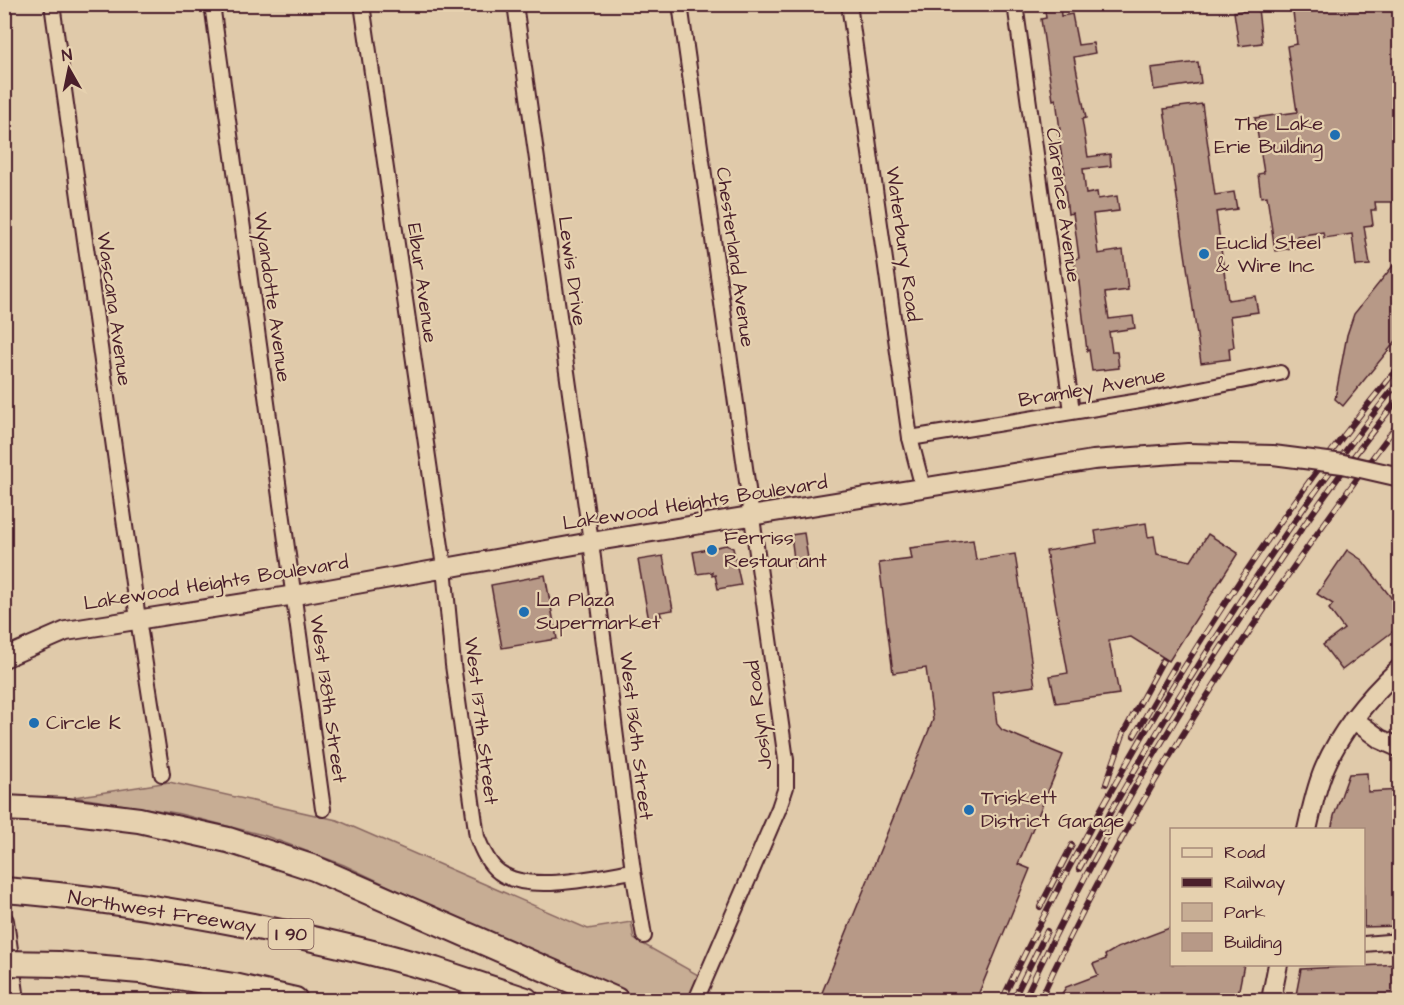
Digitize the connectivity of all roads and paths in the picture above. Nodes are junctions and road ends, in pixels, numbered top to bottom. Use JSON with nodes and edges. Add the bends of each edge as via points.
{"nodes":[{"id":1,"x":52,"y":4,"type":"edge"},
{"id":2,"x":212,"y":4,"type":"edge"},
{"id":3,"x":362,"y":4,"type":"edge"},
{"id":4,"x":515,"y":4,"type":"edge"},
{"id":5,"x":680,"y":4,"type":"edge"},
{"id":6,"x":849,"y":4,"type":"edge"},
{"id":7,"x":1015,"y":4,"type":"edge"},
{"id":8,"x":1280,"y":373,"type":"dead end"},
{"id":9,"x":1072,"y":411,"type":"junction"},
{"id":10,"x":910,"y":438,"type":"junction"},
{"id":11,"x":1400,"y":477,"type":"edge"},
{"id":12,"x":922,"y":488,"type":"junction"},
{"id":13,"x":752,"y":516,"type":"junction"},
{"id":14,"x":591,"y":542,"type":"junction"},
{"id":15,"x":444,"y":567,"type":"junction"},
{"id":16,"x":295,"y":594,"type":"junction"},
{"id":17,"x":138,"y":619,"type":"junction"},
{"id":18,"x":4,"y":658,"type":"edge"},
{"id":19,"x":1400,"y":668,"type":"edge"},
{"id":20,"x":1353,"y":720,"type":"junction"},
{"id":21,"x":1400,"y":748,"type":"edge"},
{"id":22,"x":162,"y":774,"type":"dead end"},
{"id":23,"x":4,"y":808,"type":"edge"},
{"id":24,"x":323,"y":809,"type":"dead end"},
{"id":25,"x":1308,"y":828,"type":"edge"},
{"id":26,"x":633,"y":871,"type":"junction"},
{"id":27,"x":4,"y":890,"type":"edge"},
{"id":28,"x":4,"y":921,"type":"edge"},
{"id":29,"x":644,"y":936,"type":"dead end"},
{"id":30,"x":1400,"y":941,"type":"edge"},
{"id":31,"x":1365,"y":944,"type":"edge"},
{"id":32,"x":4,"y":963,"type":"edge"},
{"id":33,"x":1278,"y":966,"type":"edge"},
{"id":34,"x":15,"y":1000,"type":"edge"},
{"id":35,"x":295,"y":1000,"type":"edge"},
{"id":36,"x":526,"y":1000,"type":"edge"},
{"id":37,"x":616,"y":1000,"type":"edge"},
{"id":38,"x":696,"y":1000,"type":"edge"},
{"id":39,"x":1271,"y":1000,"type":"edge"}],
"edges":[{"from":1,"to":17,"type":"street","name":"Wascana Avenue"},
{"from":2,"to":16,"type":"street","name":"Wyandotte Avenue"},
{"from":3,"to":15,"type":"street","name":"Elbur Avenue"},
{"from":4,"to":14,"type":"street","name":"Lewis Drive"},
{"from":5,"to":13,"type":"street","name":"Chesterland Avenue"},
{"from":6,"to":10,"type":"street","name":"Waterbury Road"},
{"from":7,"to":9,"type":"street","name":"Clarence Avenue"},
{"from":8,"to":9,"type":"street","name":"Bramley Avenue"},
{"from":9,"to":10,"type":"street","name":"Bramley Avenue"},
{"from":10,"to":12,"type":"street","name":"Waterbury Road"},
{"from":11,"to":12,"type":"main road","name":"Lakewood Heights Boulevard","bridge":true,"via":[[1273,454],[1188,453],[1093,460]]},
{"from":12,"to":13,"type":"main road","name":"Lakewood Heights Boulevard"},
{"from":13,"to":14,"type":"main road","name":"Lakewood Heights Boulevard"},
{"from":13,"to":38,"type":"street","name":"Joslyn Road","via":[[786,760],[786,787]]},
{"from":14,"to":15,"type":"main road","name":"Lakewood Heights Boulevard"},
{"from":14,"to":26,"type":"street","name":"West 136th Street"},
{"from":15,"to":16,"type":"main road","name":"Lakewood Heights Boulevard"},
{"from":15,"to":26,"type":"street","name":"West 137th Street","via":[[477,837],[486,857],[500,873],[521,882],[544,884]]},
{"from":16,"to":17,"type":"main road","name":"Lakewood Heights Boulevard"},
{"from":16,"to":24,"type":"street","name":"West 138th Street"},
{"from":17,"to":18,"type":"main road","name":"Lakewood Heights Boulevard","via":[[66,631]]},
{"from":17,"to":22,"type":"street","name":"Wascana Avenue"},
{"from":19,"to":20,"type":"main road"},
{"from":20,"to":21,"type":"main road"},
{"from":20,"to":25,"type":"main road","via":[[1324,770]]},
{"from":23,"to":37,"type":"highway","via":[[138,820],[228,840],[314,868]]},
{"from":26,"to":29,"type":"street","name":"West 136th Street"},
{"from":27,"to":36,"type":"highway","name":"Northwest Freeway","number":"I 90","via":[[193,914],[335,944],[435,970]]},
{"from":28,"to":34,"type":"main road"},
{"from":30,"to":31,"type":"street"},
{"from":32,"to":35,"type":"highway","bridge":true,"via":[[140,971]]},
{"from":33,"to":39,"type":"main road"}]}
